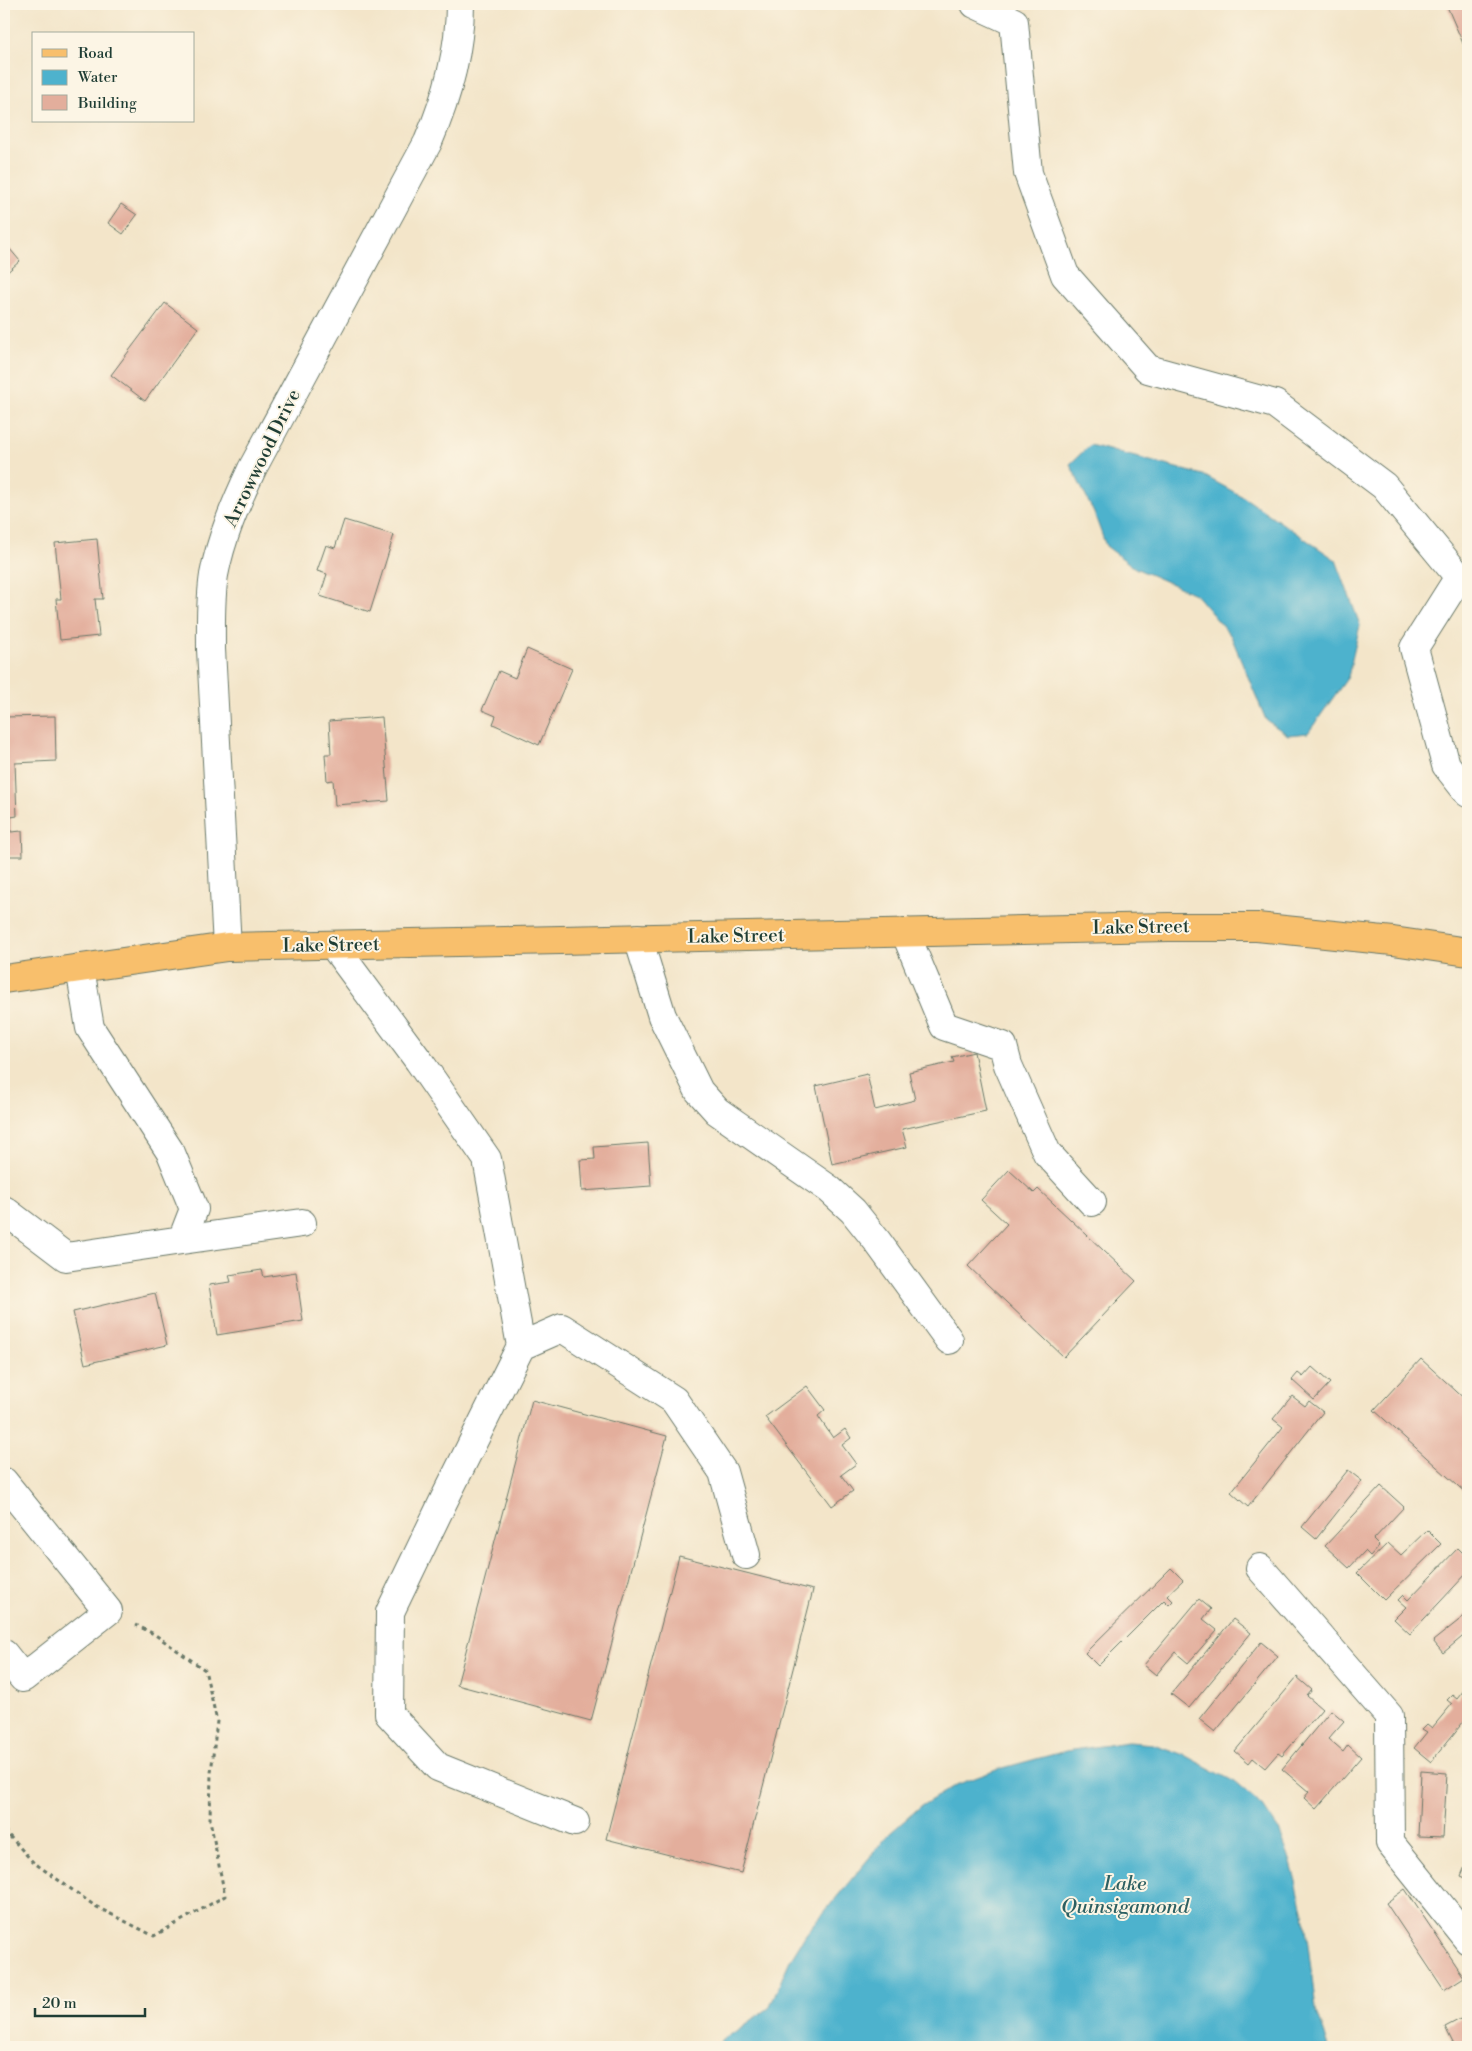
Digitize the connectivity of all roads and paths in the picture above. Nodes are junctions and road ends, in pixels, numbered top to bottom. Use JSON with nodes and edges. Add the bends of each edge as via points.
{"nodes":[{"id":1,"x":460,"y":4,"type":"edge"},
{"id":2,"x":975,"y":4,"type":"edge"},
{"id":3,"x":1017,"y":13,"type":"edge"},
{"id":4,"x":1468,"y":793,"type":"edge"},
{"id":5,"x":906,"y":932,"type":"junction"},
{"id":6,"x":638,"y":938,"type":"junction"},
{"id":7,"x":333,"y":945,"type":"junction"},
{"id":8,"x":227,"y":947,"type":"junction"},
{"id":9,"x":1468,"y":952,"type":"edge"},
{"id":10,"x":80,"y":968,"type":"junction"},
{"id":11,"x":4,"y":979,"type":"edge"},
{"id":12,"x":1092,"y":1202,"type":"dead end"},
{"id":13,"x":4,"y":1210,"type":"edge"},
{"id":14,"x":302,"y":1223,"type":"dead end"},
{"id":15,"x":182,"y":1240,"type":"junction"},
{"id":16,"x":948,"y":1340,"type":"dead end"},
{"id":17,"x":521,"y":1346,"type":"junction"},
{"id":18,"x":4,"y":1482,"type":"edge"},
{"id":19,"x":746,"y":1555,"type":"dead end"},
{"id":20,"x":1260,"y":1568,"type":"dead end"},
{"id":21,"x":108,"y":1611,"type":"junction"},
{"id":22,"x":4,"y":1654,"type":"edge"},
{"id":23,"x":575,"y":1822,"type":"dead end"},
{"id":24,"x":4,"y":1830,"type":"edge"},
{"id":25,"x":1468,"y":1940,"type":"edge"}],
"edges":[{"from":1,"to":8,"type":"street","name":"Arrowwood Drive","via":[[452,76],[428,142],[252,469],[221,545],[214,576],[211,649]]},
{"from":2,"to":3,"type":"street"},
{"from":3,"to":4,"type":"street","via":[[1028,172],[1065,275],[1148,369],[1275,404],[1384,486],[1459,577],[1414,648],[1446,766]]},
{"from":5,"to":6,"type":"main road","name":"Lake Street"},
{"from":5,"to":9,"type":"main road","name":"Lake Street","via":[[1257,927]]},
{"from":5,"to":12,"type":"street","via":[[944,1026],[1003,1046],[1008,1065],[1047,1153]]},
{"from":6,"to":7,"type":"main road","name":"Lake Street"},
{"from":6,"to":16,"type":"street","via":[[662,1016],[698,1090],[717,1111],[829,1189],[852,1211]]},
{"from":7,"to":8,"type":"main road","name":"Lake Street"},
{"from":7,"to":17,"type":"street","via":[[487,1159]]},
{"from":8,"to":10,"type":"main road","name":"Lake Street"},
{"from":10,"to":11,"type":"main road","name":"Lake Street"},
{"from":10,"to":15,"type":"street","via":[[90,1028],[171,1153],[194,1210]]},
{"from":13,"to":15,"type":"street","via":[[66,1257]]},
{"from":14,"to":15,"type":"street"},
{"from":17,"to":19,"type":"street","via":[[562,1328],[674,1400],[723,1472]]},
{"from":17,"to":23,"type":"street","via":[[390,1612],[389,1714],[438,1767]]},
{"from":18,"to":21,"type":"street"},
{"from":20,"to":25,"type":"street","via":[[1389,1716],[1390,1843]]},
{"from":21,"to":22,"type":"street","via":[[23,1678]]},
{"from":21,"to":24,"type":"path","via":[[154,1634],[205,1670],[217,1721],[210,1820],[225,1896],[154,1936],[95,1906],[33,1862]]}]}
